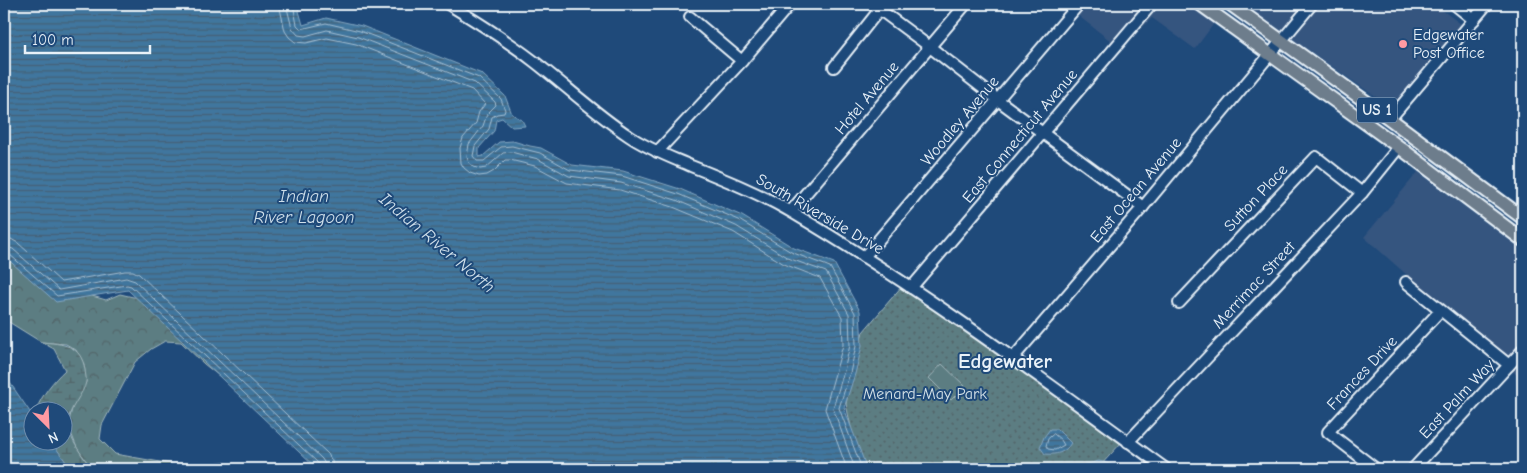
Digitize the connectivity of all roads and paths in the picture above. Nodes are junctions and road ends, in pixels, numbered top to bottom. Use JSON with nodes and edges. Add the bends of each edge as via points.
{"nodes":[{"id":1,"x":448,"y":4,"type":"edge"},
{"id":2,"x":790,"y":4,"type":"edge"},
{"id":3,"x":966,"y":4,"type":"edge"},
{"id":4,"x":1079,"y":4,"type":"edge"},
{"id":5,"x":1152,"y":4,"type":"edge"},
{"id":6,"x":1200,"y":4,"type":"edge"},
{"id":7,"x":1230,"y":4,"type":"edge"},
{"id":8,"x":1312,"y":4,"type":"edge"},
{"id":9,"x":1454,"y":4,"type":"edge"},
{"id":10,"x":1487,"y":4,"type":"edge"},
{"id":11,"x":876,"y":6,"type":"edge"},
{"id":12,"x":690,"y":17,"type":"dead end"},
{"id":13,"x":1474,"y":20,"type":"junction"},
{"id":14,"x":1281,"y":41,"type":"junction"},
{"id":15,"x":930,"y":47,"type":"junction"},
{"id":16,"x":1270,"y":54,"type":"junction"},
{"id":17,"x":742,"y":61,"type":"junction"},
{"id":18,"x":834,"y":67,"type":"dead end"},
{"id":19,"x":998,"y":100,"type":"junction"},
{"id":20,"x":1390,"y":119,"type":"junction"},
{"id":21,"x":1043,"y":133,"type":"junction"},
{"id":22,"x":1399,"y":147,"type":"junction"},
{"id":23,"x":657,"y":152,"type":"junction"},
{"id":24,"x":1448,"y":184,"type":"junction"},
{"id":25,"x":1362,"y":193,"type":"junction"},
{"id":26,"x":1142,"y":207,"type":"junction"},
{"id":27,"x":791,"y":211,"type":"junction"},
{"id":28,"x":1523,"y":220,"type":"edge"},
{"id":29,"x":1523,"y":240,"type":"edge"},
{"id":30,"x":864,"y":256,"type":"junction"},
{"id":31,"x":1406,"y":282,"type":"dead end"},
{"id":32,"x":911,"y":288,"type":"junction"},
{"id":33,"x":1179,"y":303,"type":"dead end"},
{"id":34,"x":1440,"y":311,"type":"junction"},
{"id":35,"x":1523,"y":350,"type":"edge"},
{"id":36,"x":1013,"y":358,"type":"junction"},
{"id":37,"x":1509,"y":365,"type":"junction"},
{"id":38,"x":1128,"y":442,"type":"junction"},
{"id":39,"x":1166,"y":469,"type":"edge"},
{"id":40,"x":1376,"y":469,"type":"edge"},
{"id":41,"x":1413,"y":469,"type":"edge"}],
"edges":[{"from":1,"to":23,"type":"street","name":"South Riverside Drive","via":[[503,38],[630,138]]},
{"from":2,"to":17,"type":"street"},
{"from":3,"to":15,"type":"street","name":"Hotel Avenue"},
{"from":4,"to":19,"type":"street","name":"Woodley Avenue"},
{"from":5,"to":21,"type":"street","name":"East Connecticut Avenue"},
{"from":6,"to":16,"type":"main road","number":"US 1"},
{"from":7,"to":14,"type":"main road","number":"US 1"},
{"from":8,"to":14,"type":"street","name":"East Ocean Avenue"},
{"from":9,"to":13,"type":"street"},
{"from":10,"to":13,"type":"street"},
{"from":11,"to":15,"type":"street"},
{"from":11,"to":18,"type":"street"},
{"from":12,"to":17,"type":"street"},
{"from":13,"to":20,"type":"street"},
{"from":14,"to":16,"type":"street","name":"East Ocean Avenue"},
{"from":14,"to":20,"type":"main road","number":"US 1"},
{"from":15,"to":19,"type":"street"},
{"from":15,"to":27,"type":"street","name":"Hotel Avenue"},
{"from":16,"to":22,"type":"main road","number":"US 1"},
{"from":16,"to":26,"type":"street","name":"East Ocean Avenue"},
{"from":17,"to":23,"type":"street"},
{"from":19,"to":21,"type":"street"},
{"from":19,"to":30,"type":"street","name":"Woodley Avenue"},
{"from":20,"to":28,"type":"main road","number":"US 1"},
{"from":21,"to":26,"type":"street"},
{"from":21,"to":32,"type":"street","name":"East Connecticut Avenue"},
{"from":22,"to":24,"type":"main road","number":"US 1"},
{"from":22,"to":25,"type":"street","name":"Merrimac Street"},
{"from":23,"to":27,"type":"street","name":"South Riverside Drive","via":[[744,187]]},
{"from":24,"to":28,"type":"main road","via":[[1461,184],[1506,218]]},
{"from":24,"to":29,"type":"main road","number":"US 1"},
{"from":25,"to":33,"type":"street","name":"Sutton Place","via":[[1316,157]]},
{"from":25,"to":38,"type":"street","name":"Merrimac Street"},
{"from":26,"to":36,"type":"street","name":"East Ocean Avenue"},
{"from":27,"to":30,"type":"street","name":"South Riverside Drive"},
{"from":30,"to":32,"type":"street","name":"South Riverside Drive"},
{"from":31,"to":34,"type":"street"},
{"from":32,"to":36,"type":"street","name":"South Riverside Drive"},
{"from":34,"to":37,"type":"street"},
{"from":34,"to":40,"type":"street","name":"Frances Drive","via":[[1328,432]]},
{"from":35,"to":37,"type":"street","name":"East Palm Way"},
{"from":36,"to":38,"type":"street","name":"South Riverside Drive"},
{"from":37,"to":41,"type":"street","name":"East Palm Way"},
{"from":38,"to":39,"type":"street","name":"South Riverside Drive"}]}
